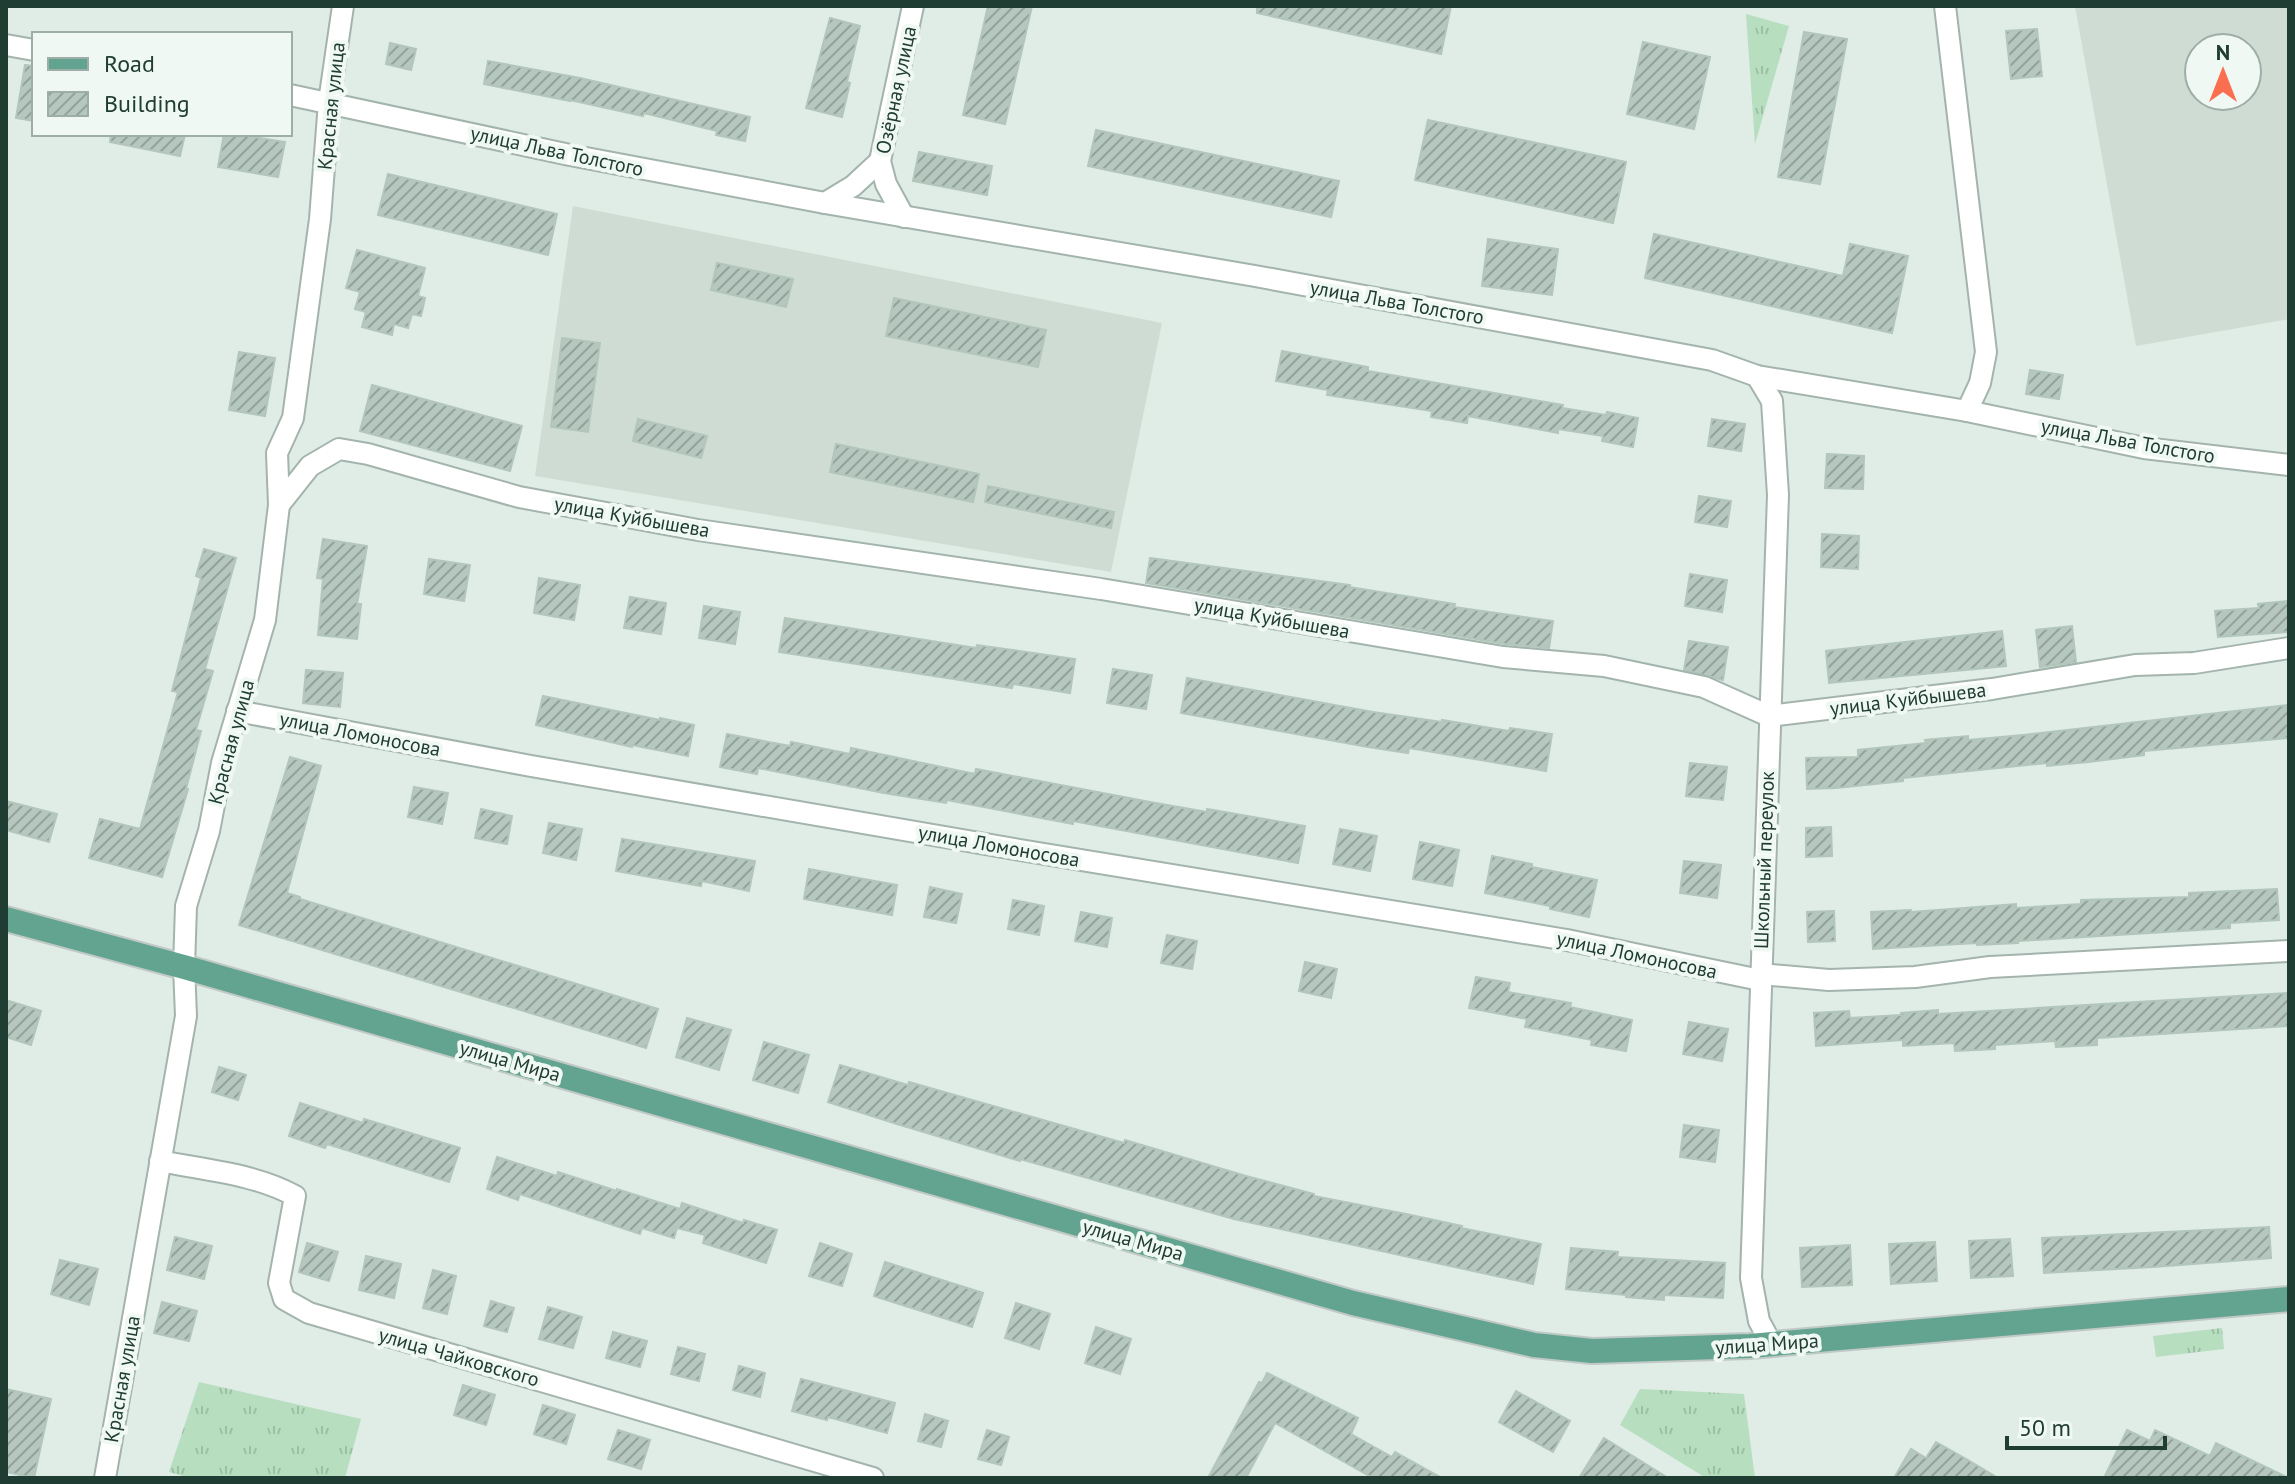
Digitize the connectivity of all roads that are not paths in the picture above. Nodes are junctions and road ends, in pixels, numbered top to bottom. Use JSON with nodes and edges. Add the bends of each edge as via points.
{"nodes":[{"id":1,"x":343,"y":6,"type":"edge"},
{"id":2,"x":913,"y":6,"type":"edge"},
{"id":3,"x":1945,"y":6,"type":"edge"},
{"id":4,"x":6,"y":45,"type":"edge"},
{"id":5,"x":32,"y":50,"type":"edge"},
{"id":6,"x":292,"y":95,"type":"edge"},
{"id":7,"x":329,"y":102,"type":"junction"},
{"id":8,"x":880,"y":161,"type":"junction"},
{"id":9,"x":825,"y":203,"type":"junction"},
{"id":10,"x":904,"y":217,"type":"junction"},
{"id":11,"x":1757,"y":376,"type":"junction"},
{"id":12,"x":1967,"y":411,"type":"junction"},
{"id":13,"x":2289,"y":465,"type":"edge"},
{"id":14,"x":279,"y":505,"type":"junction"},
{"id":15,"x":2289,"y":648,"type":"edge"},
{"id":16,"x":237,"y":711,"type":"junction"},
{"id":17,"x":1769,"y":716,"type":"junction"},
{"id":18,"x":6,"y":919,"type":"edge"},
{"id":19,"x":2289,"y":951,"type":"edge"},
{"id":20,"x":184,"y":967,"type":"junction"},
{"id":21,"x":1760,"y":977,"type":"junction"},
{"id":22,"x":160,"y":1161,"type":"junction"},
{"id":23,"x":2289,"y":1299,"type":"edge"},
{"id":24,"x":1772,"y":1345,"type":"junction"},
{"id":25,"x":105,"y":1478,"type":"edge"},
{"id":26,"x":873,"y":1478,"type":"edge"}],
"edges":[{"from":1,"to":7,"type":"street","name":"Красная улица"},
{"from":2,"to":8,"type":"street","name":"Озёрная улица"},
{"from":3,"to":12,"type":"street","via":[[1986,352]]},
{"from":4,"to":5,"type":"street"},
{"from":6,"to":7,"type":"street","name":"улица Льва Толстого"},
{"from":7,"to":9,"type":"street","name":"улица Льва Толстого"},
{"from":7,"to":14,"type":"street","name":"Красная улица","via":[[320,219],[293,418],[277,453]]},
{"from":8,"to":9,"type":"street"},
{"from":8,"to":10,"type":"street","name":"Озёрная улица"},
{"from":9,"to":10,"type":"street","name":"улица Льва Толстого"},
{"from":10,"to":11,"type":"street","name":"улица Льва Толстого","via":[[1697,357]]},
{"from":11,"to":12,"type":"street","name":"улица Льва Толстого"},
{"from":11,"to":17,"type":"street","name":"Школьный переулок","via":[[1772,401],[1778,495]]},
{"from":12,"to":13,"type":"street","name":"улица Льва Толстого","via":[[2144,448]]},
{"from":14,"to":16,"type":"street","name":"Красная улица","via":[[265,620]]},
{"from":14,"to":17,"type":"street","name":"улица Куйбышева","via":[[310,466],[339,449],[519,497],[698,530],[1101,589],[1503,657],[1604,666],[1704,687]]},
{"from":15,"to":17,"type":"street","name":"улица Куйбышева"},
{"from":16,"to":20,"type":"street","name":"Красная улица","via":[[186,906]]},
{"from":16,"to":21,"type":"street","name":"улица Ломоносова"},
{"from":17,"to":21,"type":"street","name":"Школьный переулок"},
{"from":18,"to":20,"type":"main road","name":"улица Мира"},
{"from":19,"to":21,"type":"street","name":"улица Ломоносова","via":[[1990,967],[1915,977]]},
{"from":20,"to":22,"type":"street","name":"Красная улица","via":[[186,1016]]},
{"from":20,"to":24,"type":"main road","name":"улица Мира","via":[[1353,1303],[1461,1329],[1592,1351]]},
{"from":21,"to":24,"type":"street","name":"Школьный переулок","via":[[1751,1278],[1759,1321]]},
{"from":22,"to":25,"type":"street","name":"Красная улица"},
{"from":22,"to":26,"type":"street","name":"улица Чайковского","via":[[245,1178],[295,1196],[279,1283],[284,1299],[309,1313]]},
{"from":23,"to":24,"type":"main road","name":"улица Мира"}]}
